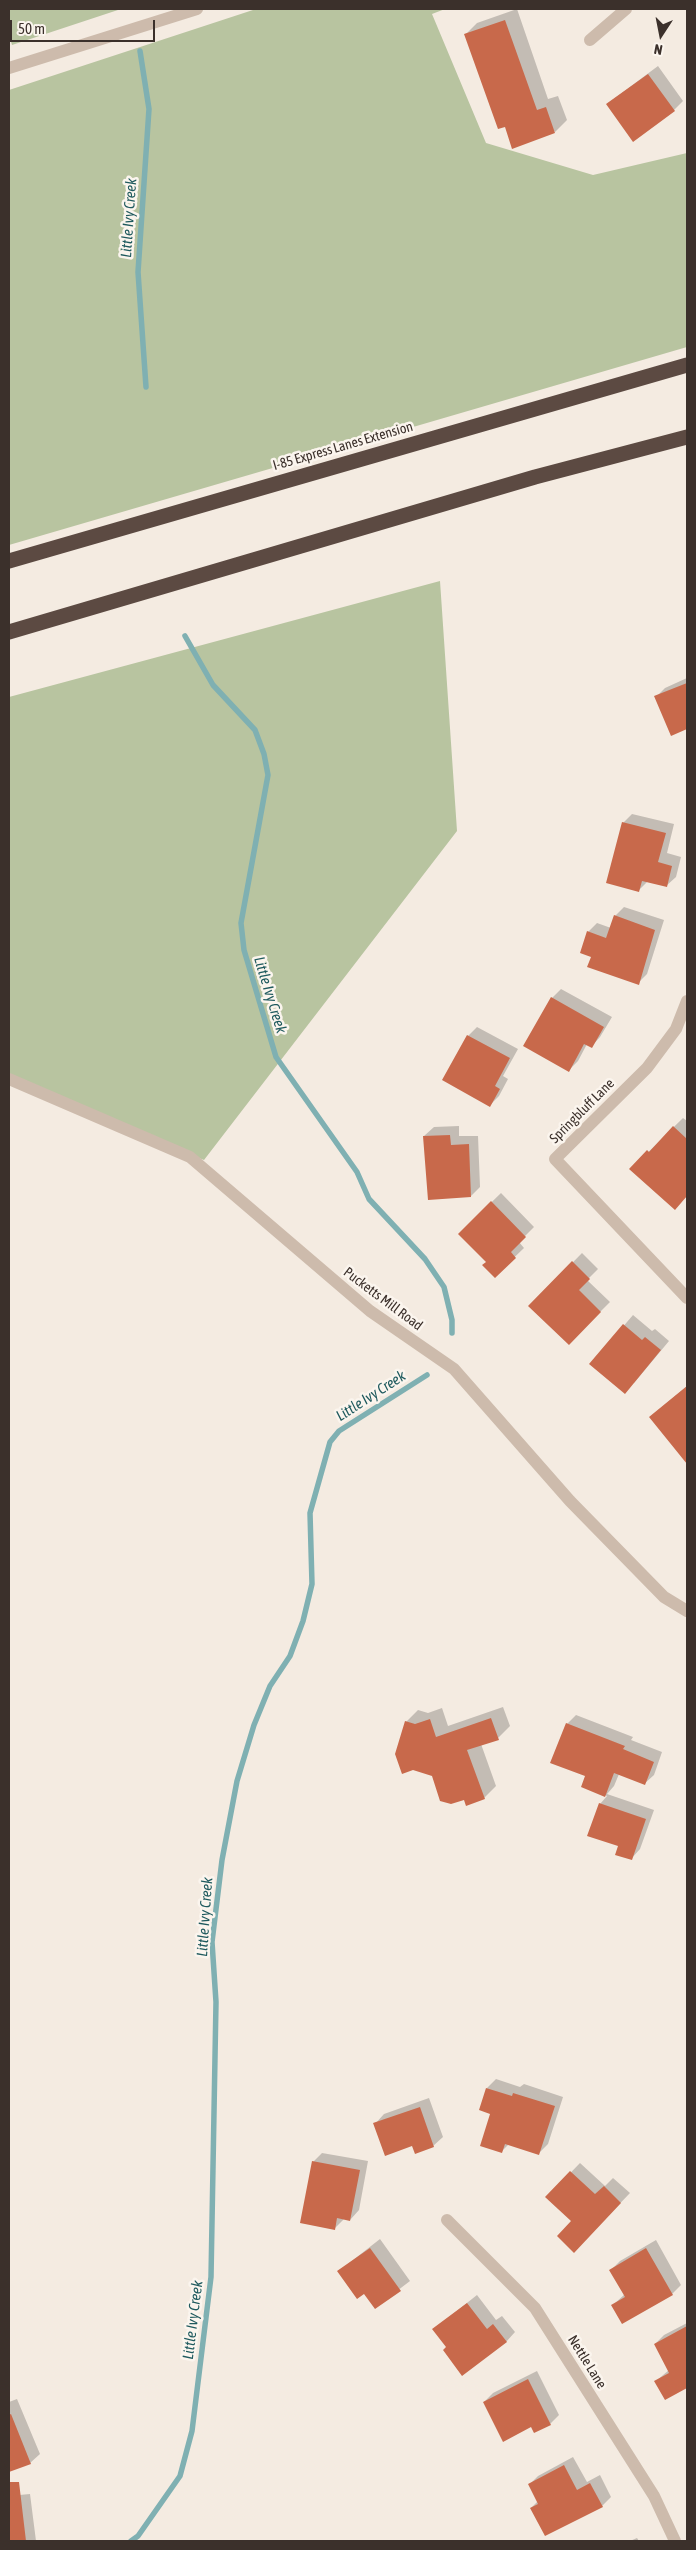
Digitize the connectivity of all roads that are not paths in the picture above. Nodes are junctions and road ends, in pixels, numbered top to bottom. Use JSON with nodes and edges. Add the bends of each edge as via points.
{"nodes":[{"id":1,"x":196,"y":9,"type":"edge"},
{"id":2,"x":626,"y":9,"type":"edge"},
{"id":3,"x":590,"y":40,"type":"dead end"},
{"id":4,"x":9,"y":68,"type":"edge"},
{"id":5,"x":687,"y":365,"type":"edge"},
{"id":6,"x":687,"y":437,"type":"edge"},
{"id":7,"x":9,"y":561,"type":"edge"},
{"id":8,"x":9,"y":632,"type":"edge"},
{"id":9,"x":687,"y":1001,"type":"edge"},
{"id":10,"x":9,"y":1079,"type":"edge"},
{"id":11,"x":687,"y":1298,"type":"edge"},
{"id":12,"x":687,"y":1611,"type":"edge"},
{"id":13,"x":447,"y":2220,"type":"dead end"},
{"id":14,"x":675,"y":2541,"type":"edge"}],
"edges":[{"from":1,"to":4,"type":"street"},
{"from":2,"to":3,"type":"street"},
{"from":5,"to":7,"type":"highway","name":"I-85 Express Lanes Extension"},
{"from":6,"to":8,"type":"highway","via":[[535,478]]},
{"from":9,"to":11,"type":"street","name":"Springbluff Lane","via":[[676,1029],[647,1068],[555,1159]]},
{"from":10,"to":12,"type":"street","name":"Pucketts Mill Road","via":[[190,1157],[370,1311],[454,1369],[570,1501],[664,1597]]},
{"from":13,"to":14,"type":"street","name":"Nettle Lane","via":[[536,2308],[654,2496]]}]}
